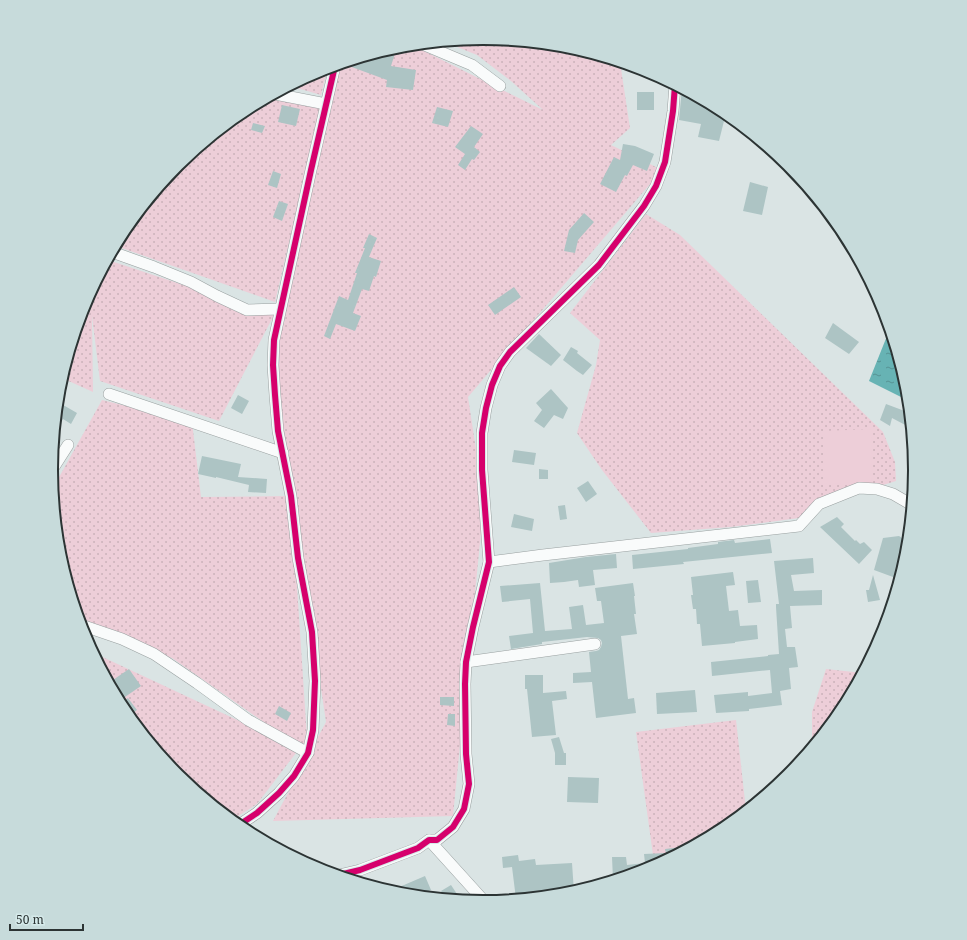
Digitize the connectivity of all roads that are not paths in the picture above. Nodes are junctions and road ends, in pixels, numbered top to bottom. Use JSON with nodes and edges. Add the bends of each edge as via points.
{"nodes":[{"id":1,"x":433,"y":48,"type":"edge"},
{"id":2,"x":333,"y":73,"type":"edge"},
{"id":3,"x":500,"y":86,"type":"dead end"},
{"id":4,"x":675,"y":91,"type":"edge"},
{"id":5,"x":283,"y":96,"type":"edge"},
{"id":6,"x":326,"y":104,"type":"junction"},
{"id":7,"x":117,"y":254,"type":"edge"},
{"id":8,"x":280,"y":309,"type":"junction"},
{"id":9,"x":109,"y":394,"type":"dead end"},
{"id":10,"x":68,"y":445,"type":"dead end"},
{"id":11,"x":283,"y":453,"type":"junction"},
{"id":12,"x":58,"y":460,"type":"edge"},
{"id":13,"x":908,"y":502,"type":"edge"},
{"id":14,"x":489,"y":562,"type":"junction"},
{"id":15,"x":89,"y":628,"type":"edge"},
{"id":16,"x":595,"y":644,"type":"dead end"},
{"id":17,"x":466,"y":662,"type":"junction"},
{"id":18,"x":308,"y":753,"type":"junction"},
{"id":19,"x":245,"y":821,"type":"edge"},
{"id":20,"x":429,"y":840,"type":"junction"},
{"id":21,"x":349,"y":873,"type":"edge"},
{"id":22,"x":478,"y":895,"type":"edge"}],
"edges":[{"from":1,"to":3,"type":"street","via":[[472,65]]},
{"from":2,"to":6,"type":"street"},
{"from":4,"to":14,"type":"street","via":[[665,162],[648,200],[599,265],[510,352],[500,366],[492,385],[482,433],[482,470]]},
{"from":5,"to":6,"type":"street"},
{"from":6,"to":8,"type":"street"},
{"from":7,"to":8,"type":"street","via":[[190,282],[247,310]]},
{"from":8,"to":11,"type":"street","via":[[274,340],[273,364],[278,430]]},
{"from":9,"to":11,"type":"street"},
{"from":10,"to":12,"type":"street"},
{"from":11,"to":18,"type":"street","via":[[312,632],[313,730]]},
{"from":13,"to":14,"type":"street","via":[[877,489],[859,488],[819,504],[799,526]]},
{"from":14,"to":17,"type":"street"},
{"from":15,"to":18,"type":"street","via":[[154,654],[248,720]]},
{"from":16,"to":17,"type":"street"},
{"from":17,"to":20,"type":"street","via":[[466,754],[469,784],[464,809],[453,826],[437,840]]},
{"from":18,"to":19,"type":"street","via":[[294,776],[279,793]]},
{"from":20,"to":21,"type":"street","via":[[418,848]]},
{"from":20,"to":22,"type":"street"}]}
